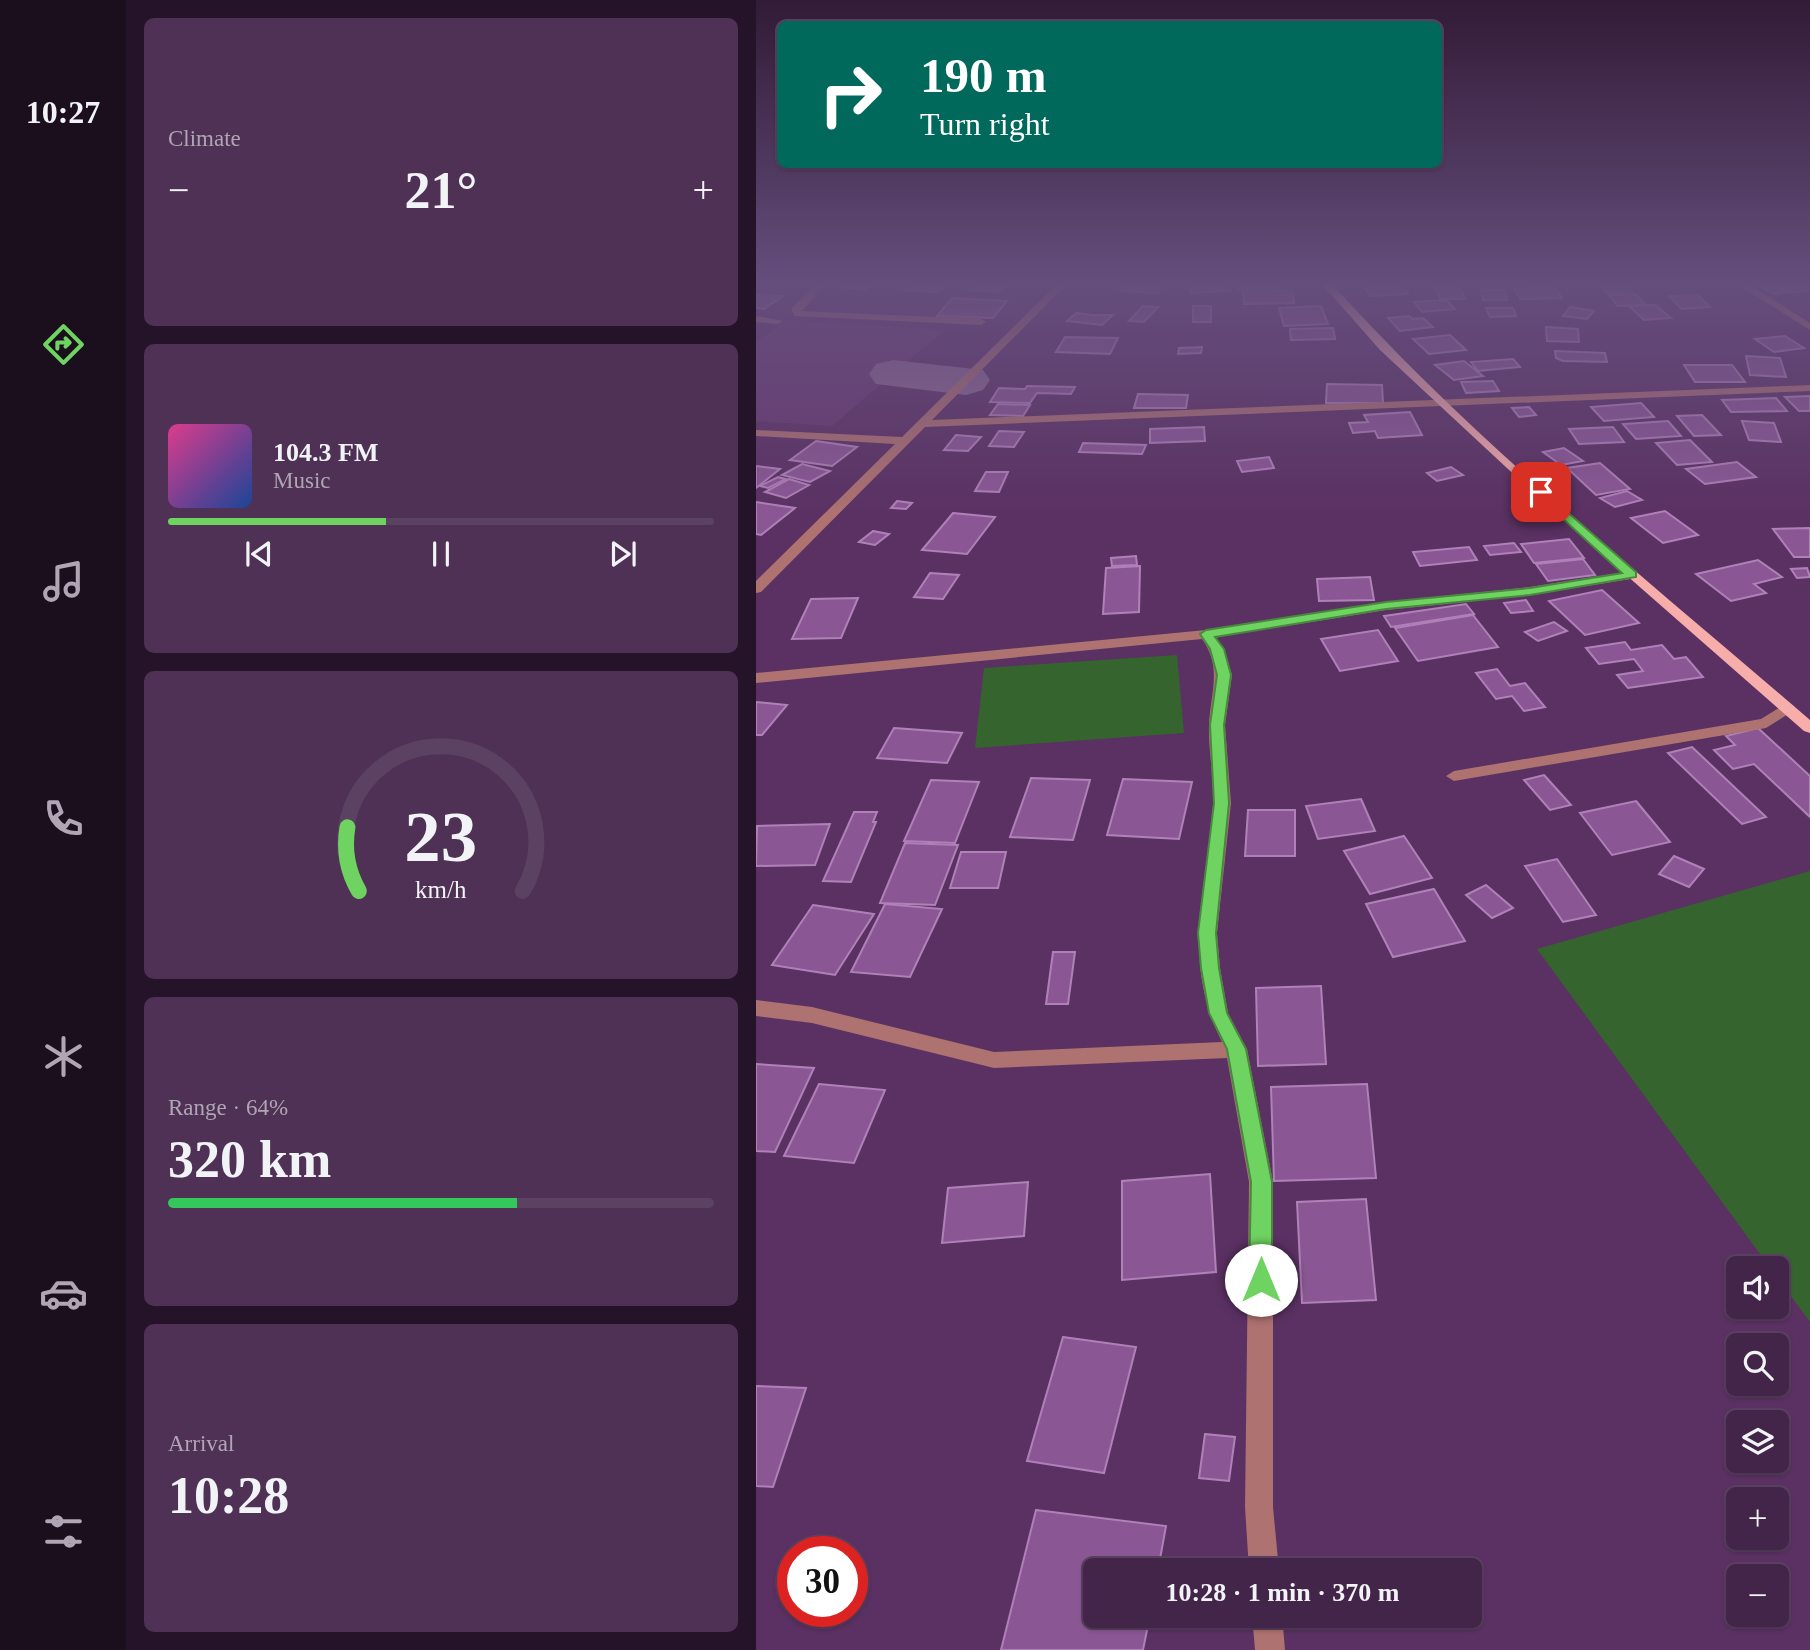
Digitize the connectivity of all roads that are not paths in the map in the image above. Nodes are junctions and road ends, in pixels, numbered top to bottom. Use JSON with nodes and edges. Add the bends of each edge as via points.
{"nodes":[{"id":1,"x":985,"y":361,"type":"edge"},
{"id":2,"x":1399,"y":361,"type":"edge"},
{"id":3,"x":1810,"y":388,"type":"edge"},
{"id":4,"x":1445,"y":405,"type":"junction"},
{"id":5,"x":922,"y":424,"type":"junction"},
{"id":6,"x":756,"y":433,"type":"edge"},
{"id":7,"x":905,"y":441,"type":"junction"},
{"id":8,"x":1632,"y":575,"type":"junction"},
{"id":9,"x":756,"y":589,"type":"edge"},
{"id":10,"x":1206,"y":634,"type":"junction"},
{"id":11,"x":756,"y":678,"type":"edge"},
{"id":12,"x":1787,"y":708,"type":"junction"},
{"id":13,"x":1810,"y":728,"type":"edge"},
{"id":14,"x":1454,"y":776,"type":"dead end"},
{"id":15,"x":756,"y":1008,"type":"edge"},
{"id":16,"x":1236,"y":1049,"type":"junction"},
{"id":17,"x":1264,"y":1558,"type":"edge"},
{"id":18,"x":1268,"y":1628,"type":"edge"},
{"id":19,"x":1270,"y":1650,"type":"edge"}],
"edges":[{"from":1,"to":5,"type":"street"},
{"from":2,"to":4,"type":"main road"},
{"from":3,"to":4,"type":"street"},
{"from":4,"to":5,"type":"street"},
{"from":4,"to":8,"type":"main road"},
{"from":5,"to":7,"type":"street"},
{"from":6,"to":7,"type":"street"},
{"from":7,"to":9,"type":"street"},
{"from":8,"to":10,"type":"street"},
{"from":8,"to":12,"type":"main road"},
{"from":10,"to":11,"type":"street"},
{"from":10,"to":16,"type":"street","via":[[1217,649],[1224,675],[1217,725],[1222,803],[1207,933],[1218,1013]]},
{"from":12,"to":13,"type":"main road"},
{"from":12,"to":14,"type":"street","via":[[1766,723]]},
{"from":15,"to":16,"type":"street","via":[[812,1015],[994,1060]]},
{"from":16,"to":17,"type":"street","via":[[1261,1182],[1258,1388]]},
{"from":18,"to":19,"type":"street"}]}
